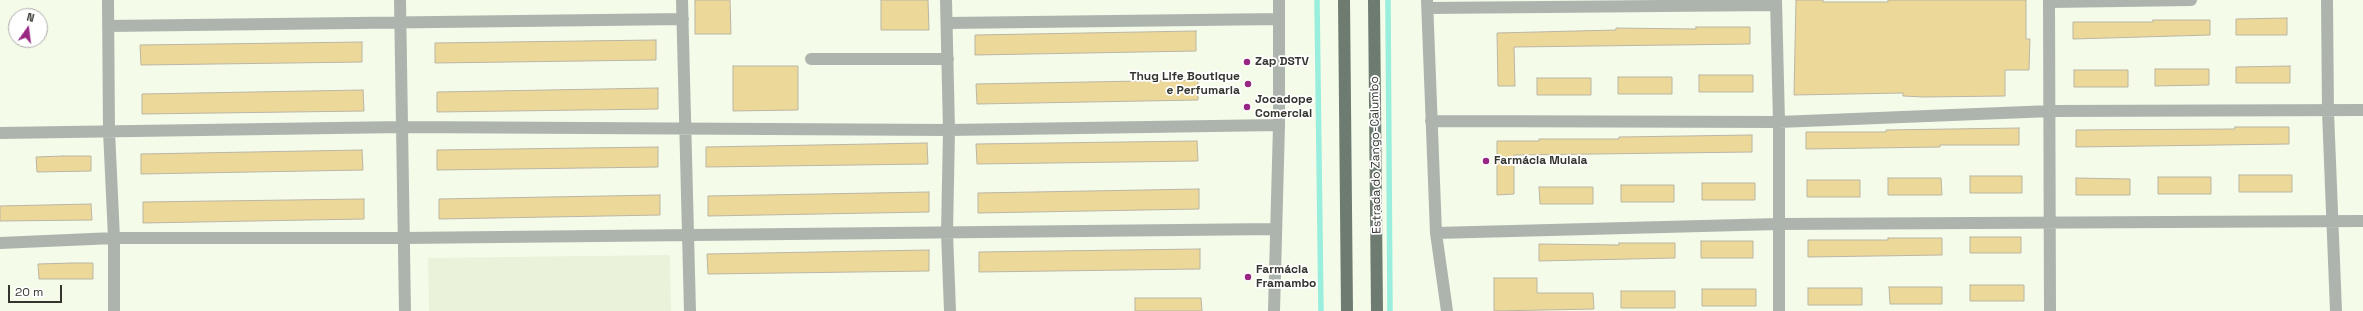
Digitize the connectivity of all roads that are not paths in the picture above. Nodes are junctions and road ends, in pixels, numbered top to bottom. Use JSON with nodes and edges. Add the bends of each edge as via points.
{"nodes":[{"id":1,"x":108,"y":0,"type":"edge"},
{"id":2,"x":400,"y":0,"type":"edge"},
{"id":3,"x":682,"y":0,"type":"edge"},
{"id":4,"x":946,"y":0,"type":"edge"},
{"id":5,"x":1279,"y":0,"type":"edge"},
{"id":6,"x":1344,"y":0,"type":"edge"},
{"id":7,"x":1374,"y":0,"type":"edge"},
{"id":8,"x":2191,"y":0,"type":"edge"},
{"id":9,"x":2327,"y":0,"type":"edge"},
{"id":10,"x":2049,"y":1,"type":"edge"},
{"id":11,"x":1776,"y":3,"type":"edge"},
{"id":12,"x":1428,"y":4,"type":"edge"},
{"id":13,"x":683,"y":19,"type":"junction"},
{"id":14,"x":1279,"y":19,"type":"junction"},
{"id":15,"x":401,"y":22,"type":"junction"},
{"id":16,"x":947,"y":23,"type":"junction"},
{"id":17,"x":108,"y":26,"type":"junction"},
{"id":18,"x":811,"y":58,"type":"dead end"},
{"id":19,"x":948,"y":59,"type":"junction"},
{"id":20,"x":2363,"y":110,"type":"edge"},
{"id":21,"x":2051,"y":111,"type":"junction"},
{"id":22,"x":2328,"y":112,"type":"junction"},
{"id":23,"x":1431,"y":121,"type":"junction"},
{"id":24,"x":1779,"y":122,"type":"junction"},
{"id":25,"x":1279,"y":125,"type":"junction"},
{"id":26,"x":402,"y":127,"type":"junction"},
{"id":27,"x":684,"y":128,"type":"junction"},
{"id":28,"x":949,"y":130,"type":"junction"},
{"id":29,"x":109,"y":131,"type":"junction"},
{"id":30,"x":0,"y":133,"type":"edge"},
{"id":31,"x":2363,"y":221,"type":"edge"},
{"id":32,"x":2050,"y":222,"type":"junction"},
{"id":33,"x":2334,"y":222,"type":"junction"},
{"id":34,"x":1778,"y":224,"type":"junction"},
{"id":35,"x":1276,"y":229,"type":"junction"},
{"id":36,"x":1436,"y":232,"type":"junction"},
{"id":37,"x":947,"y":233,"type":"junction"},
{"id":38,"x":687,"y":235,"type":"junction"},
{"id":39,"x":114,"y":238,"type":"junction"},
{"id":40,"x":403,"y":238,"type":"junction"},
{"id":41,"x":0,"y":243,"type":"edge"},
{"id":42,"x":114,"y":311,"type":"edge"},
{"id":43,"x":405,"y":311,"type":"edge"},
{"id":44,"x":690,"y":311,"type":"edge"},
{"id":45,"x":950,"y":311,"type":"edge"},
{"id":46,"x":1274,"y":311,"type":"edge"},
{"id":47,"x":1347,"y":311,"type":"edge"},
{"id":48,"x":1377,"y":311,"type":"edge"},
{"id":49,"x":1446,"y":311,"type":"edge"},
{"id":50,"x":1779,"y":311,"type":"edge"},
{"id":51,"x":2050,"y":311,"type":"edge"},
{"id":52,"x":2336,"y":311,"type":"edge"}],
"edges":[{"from":1,"to":17,"type":"street"},
{"from":2,"to":15,"type":"street"},
{"from":3,"to":13,"type":"street"},
{"from":4,"to":16,"type":"street"},
{"from":5,"to":14,"type":"street"},
{"from":6,"to":47,"type":"main road"},
{"from":7,"to":48,"type":"main road","name":"Estrada do Zango-Calumbo"},
{"from":8,"to":10,"type":"street"},
{"from":9,"to":22,"type":"street"},
{"from":10,"to":21,"type":"street"},
{"from":11,"to":12,"type":"street"},
{"from":11,"to":24,"type":"street"},
{"from":12,"to":23,"type":"street"},
{"from":13,"to":15,"type":"street"},
{"from":13,"to":27,"type":"street"},
{"from":14,"to":16,"type":"street"},
{"from":14,"to":25,"type":"street"},
{"from":15,"to":17,"type":"street"},
{"from":15,"to":26,"type":"street"},
{"from":16,"to":19,"type":"street"},
{"from":17,"to":29,"type":"street"},
{"from":18,"to":19,"type":"street"},
{"from":19,"to":28,"type":"street"},
{"from":20,"to":22,"type":"street"},
{"from":21,"to":22,"type":"street"},
{"from":21,"to":24,"type":"street"},
{"from":21,"to":32,"type":"street"},
{"from":22,"to":33,"type":"street"},
{"from":23,"to":24,"type":"street"},
{"from":23,"to":36,"type":"street"},
{"from":24,"to":34,"type":"street"},
{"from":25,"to":28,"type":"street"},
{"from":25,"to":35,"type":"street"},
{"from":26,"to":27,"type":"street"},
{"from":26,"to":29,"type":"street"},
{"from":26,"to":40,"type":"street"},
{"from":27,"to":28,"type":"street"},
{"from":27,"to":38,"type":"street"},
{"from":28,"to":37,"type":"street"},
{"from":29,"to":30,"type":"street"},
{"from":29,"to":39,"type":"street"},
{"from":31,"to":33,"type":"street"},
{"from":32,"to":33,"type":"street"},
{"from":32,"to":34,"type":"street"},
{"from":32,"to":51,"type":"street"},
{"from":33,"to":52,"type":"street"},
{"from":34,"to":36,"type":"street"},
{"from":34,"to":50,"type":"street"},
{"from":35,"to":37,"type":"street"},
{"from":35,"to":46,"type":"street"},
{"from":36,"to":49,"type":"street"},
{"from":37,"to":38,"type":"street"},
{"from":37,"to":45,"type":"street"},
{"from":38,"to":40,"type":"street"},
{"from":38,"to":44,"type":"street"},
{"from":39,"to":40,"type":"street"},
{"from":39,"to":41,"type":"street"},
{"from":39,"to":42,"type":"street"},
{"from":40,"to":43,"type":"street"}]}
